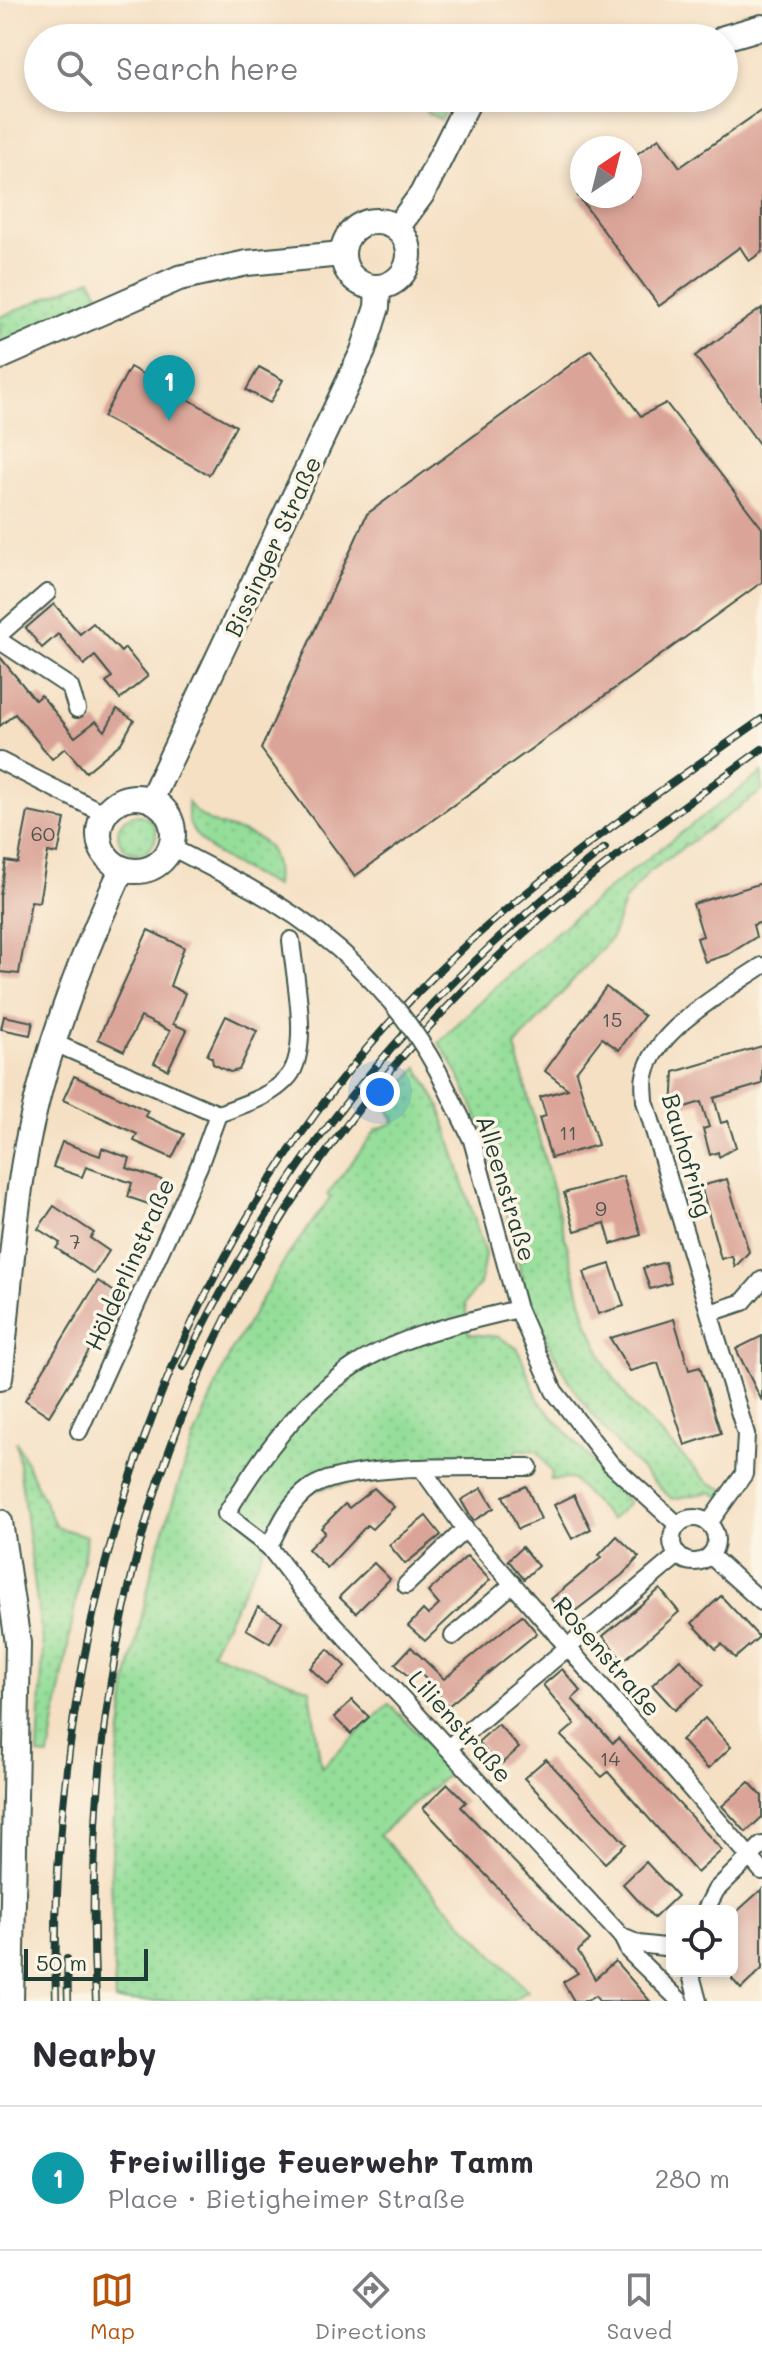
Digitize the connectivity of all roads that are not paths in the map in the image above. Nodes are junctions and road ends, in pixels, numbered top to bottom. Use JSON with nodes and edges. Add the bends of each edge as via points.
{"nodes":[{"id":1,"x":762,"y":27,"type":"edge"},
{"id":2,"x":738,"y":34,"type":"edge"},
{"id":3,"x":463,"y":112,"type":"edge"},
{"id":4,"x":397,"y":228,"type":"junction"},
{"id":5,"x":342,"y":254,"type":"junction"},
{"id":6,"x":378,"y":287,"type":"junction"},
{"id":7,"x":0,"y":357,"type":"edge"},
{"id":8,"x":47,"y":593,"type":"dead end"},
{"id":9,"x":0,"y":634,"type":"edge"},
{"id":10,"x":0,"y":641,"type":"edge"},
{"id":11,"x":77,"y":709,"type":"dead end"},
{"id":12,"x":0,"y":761,"type":"edge"},
{"id":13,"x":151,"y":800,"type":"junction"},
{"id":14,"x":105,"y":814,"type":"junction"},
{"id":15,"x":171,"y":847,"type":"junction"},
{"id":16,"x":122,"y":869,"type":"junction"},
{"id":17,"x":291,"y":940,"type":"dead end"},
{"id":18,"x":762,"y":966,"type":"edge"},
{"id":19,"x":52,"y":1042,"type":"junction"},
{"id":20,"x":218,"y":1114,"type":"junction"},
{"id":21,"x":762,"y":1280,"type":"edge"},
{"id":22,"x":518,"y":1309,"type":"junction"},
{"id":23,"x":710,"y":1313,"type":"junction"},
{"id":24,"x":0,"y":1378,"type":"edge"},
{"id":25,"x":79,"y":1431,"type":"dead end"},
{"id":26,"x":529,"y":1467,"type":"dead end"},
{"id":27,"x":422,"y":1469,"type":"junction"},
{"id":28,"x":0,"y":1522,"type":"edge"},
{"id":29,"x":709,"y":1523,"type":"junction"},
{"id":30,"x":678,"y":1525,"type":"junction"},
{"id":31,"x":465,"y":1529,"type":"junction"},
{"id":32,"x":269,"y":1547,"type":"junction"},
{"id":33,"x":678,"y":1555,"type":"junction"},
{"id":34,"x":711,"y":1556,"type":"junction"},
{"id":35,"x":513,"y":1584,"type":"junction"},
{"id":36,"x":406,"y":1585,"type":"dead end"},
{"id":37,"x":762,"y":1602,"type":"edge"},
{"id":38,"x":453,"y":1636,"type":"dead end"},
{"id":39,"x":569,"y":1648,"type":"junction"},
{"id":40,"x":8,"y":1685,"type":"edge"},
{"id":41,"x":448,"y":1748,"type":"junction"},
{"id":42,"x":762,"y":1845,"type":"edge"},
{"id":43,"x":749,"y":1857,"type":"junction"},
{"id":44,"x":762,"y":1871,"type":"edge"},
{"id":45,"x":708,"y":1905,"type":"edge"},
{"id":46,"x":622,"y":1937,"type":"junction"},
{"id":47,"x":666,"y":1947,"type":"edge"},
{"id":48,"x":692,"y":1977,"type":"edge"},
{"id":49,"x":11,"y":2001,"type":"edge"},
{"id":50,"x":680,"y":2001,"type":"edge"},
{"id":51,"x":698,"y":2001,"type":"edge"}],
"edges":[{"from":1,"to":2,"type":"main road"},
{"from":3,"to":4,"type":"main road","via":[[422,194]]},
{"from":4,"to":5,"type":"main road","via":[[365,222],[348,234]]},
{"from":4,"to":6,"type":"main road","via":[[409,250],[406,267],[395,281]]},
{"from":5,"to":6,"type":"main road","via":[[357,282]]},
{"from":5,"to":7,"type":"main road","via":[[247,263],[179,278]]},
{"from":6,"to":13,"type":"main road","name":"Bissinger Straße","via":[[363,351]]},
{"from":8,"to":9,"type":"street"},
{"from":10,"to":11,"type":"street","via":[[70,687]]},
{"from":12,"to":14,"type":"street"},
{"from":13,"to":14,"type":"main road","via":[[131,797]]},
{"from":13,"to":15,"type":"main road","via":[[172,825]]},
{"from":14,"to":16,"type":"main road","via":[[99,839],[111,862]]},
{"from":15,"to":16,"type":"main road","via":[[145,870]]},
{"from":15,"to":22,"type":"street","name":"Alleenstraße","bridge":true,"via":[[320,931],[385,993],[438,1071],[472,1140]]},
{"from":16,"to":19,"type":"main road","via":[[88,942]]},
{"from":17,"to":20,"type":"street","via":[[299,1057],[277,1087]]},
{"from":18,"to":23,"type":"street","name":"Bauhofring","via":[[679,1025],[654,1051],[644,1076],[645,1101]]},
{"from":19,"to":20,"type":"street"},
{"from":19,"to":24,"type":"main road","via":[[30,1128]]},
{"from":20,"to":25,"type":"street","name":"Hölderlinstraße"},
{"from":21,"to":23,"type":"street","via":[[743,1302]]},
{"from":22,"to":30,"type":"street","name":"Alleenstraße","via":[[537,1357],[576,1422],[610,1463]]},
{"from":22,"to":32,"type":"street","name":"Lilienstraße","via":[[422,1334],[355,1366],[297,1414],[226,1514]]},
{"from":23,"to":29,"type":"street","name":"Bauhofring","via":[[748,1453],[739,1486]]},
{"from":26,"to":27,"type":"street"},
{"from":27,"to":31,"type":"street","name":"Rosenstraße"},
{"from":27,"to":32,"type":"street","via":[[352,1475],[312,1486],[286,1510]]},
{"from":28,"to":40,"type":"main road","via":[[18,1643]]},
{"from":29,"to":30,"type":"street","via":[[690,1518]]},
{"from":29,"to":34,"type":"street","via":[[717,1538]]},
{"from":30,"to":33,"type":"street","via":[[672,1538]]},
{"from":31,"to":35,"type":"street","name":"Rosenstraße"},
{"from":31,"to":36,"type":"street"},
{"from":32,"to":41,"type":"street","name":"Lilienstraße"},
{"from":33,"to":34,"type":"street","via":[[694,1563]]},
{"from":33,"to":39,"type":"street"},
{"from":34,"to":37,"type":"street"},
{"from":35,"to":38,"type":"street"},
{"from":35,"to":39,"type":"street","name":"Rosenstraße"},
{"from":39,"to":41,"type":"street"},
{"from":39,"to":43,"type":"street","name":"Rosenstraße"},
{"from":40,"to":49,"type":"main road"},
{"from":41,"to":46,"type":"street","name":"Lilienstraße"},
{"from":42,"to":43,"type":"street"},
{"from":43,"to":44,"type":"street","name":"Rosenstraße"},
{"from":43,"to":45,"type":"street"},
{"from":46,"to":47,"type":"street"},
{"from":46,"to":50,"type":"street","name":"Lilienstraße","via":[[629,1951]]},
{"from":48,"to":51,"type":"street"}]}
